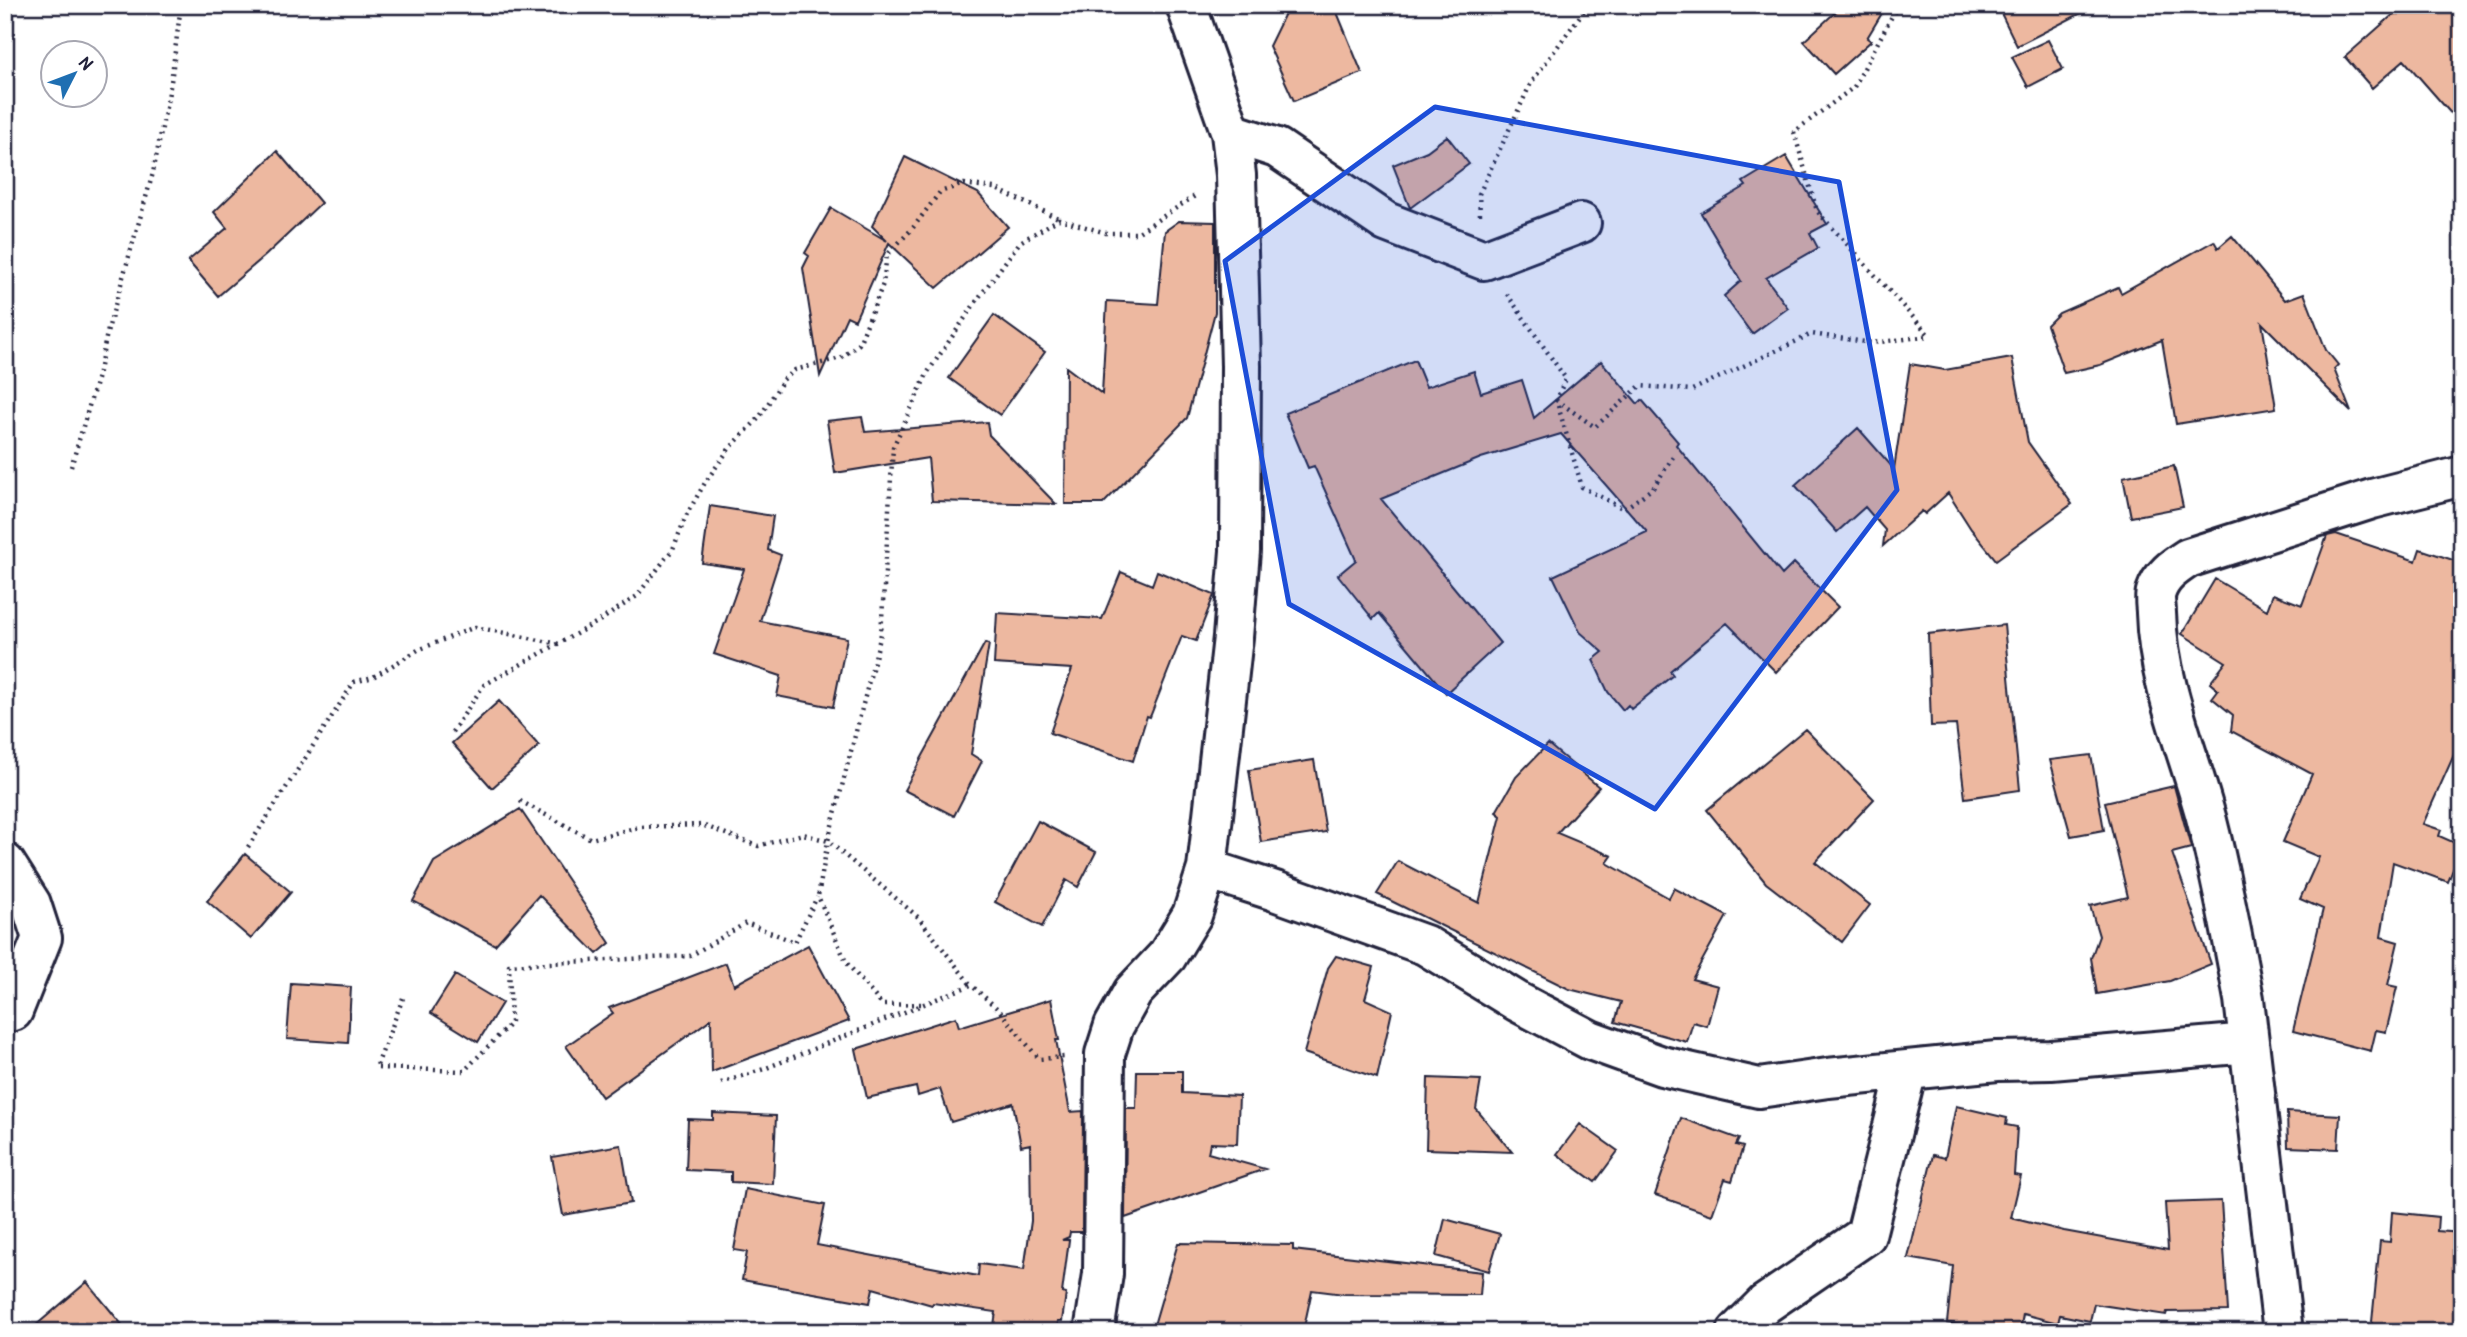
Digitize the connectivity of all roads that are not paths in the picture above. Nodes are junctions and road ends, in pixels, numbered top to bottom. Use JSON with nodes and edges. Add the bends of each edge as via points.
{"nodes":[{"id":1,"x":1186,"y":5,"type":"edge"},
{"id":2,"x":1231,"y":133,"type":"junction"},
{"id":3,"x":1581,"y":223,"type":"dead end"},
{"id":4,"x":2462,"y":476,"type":"edge"},
{"id":5,"x":5,"y":863,"type":"edge"},
{"id":6,"x":1207,"y":869,"type":"junction"},
{"id":7,"x":13,"y":1011,"type":"dead end"},
{"id":8,"x":2249,"y":1043,"type":"junction"},
{"id":9,"x":1907,"y":1070,"type":"junction"},
{"id":10,"x":1094,"y":1332,"type":"edge"},
{"id":11,"x":1737,"y":1332,"type":"edge"},
{"id":12,"x":2283,"y":1332,"type":"edge"}],
"edges":[{"from":1,"to":2,"type":"street"},
{"from":2,"to":3,"type":"street","via":[[1277,148],[1386,222],[1484,260]]},
{"from":2,"to":6,"type":"street","via":[[1241,366],[1240,551]]},
{"from":4,"to":8,"type":"street","via":[[2372,499],[2188,558],[2169,571],[2155,593],[2162,662],[2229,916]]},
{"from":5,"to":7,"type":"street","via":[[31,904],[42,938]]},
{"from":6,"to":9,"type":"street","via":[[1425,946],[1590,1040],[1662,1066],[1759,1088]]},
{"from":6,"to":10,"type":"street","via":[[1192,915],[1167,956],[1133,992],[1105,1054],[1103,1274]]},
{"from":8,"to":9,"type":"street"},
{"from":8,"to":12,"type":"street"},
{"from":9,"to":11,"type":"street","via":[[1866,1235],[1765,1304]]}]}
